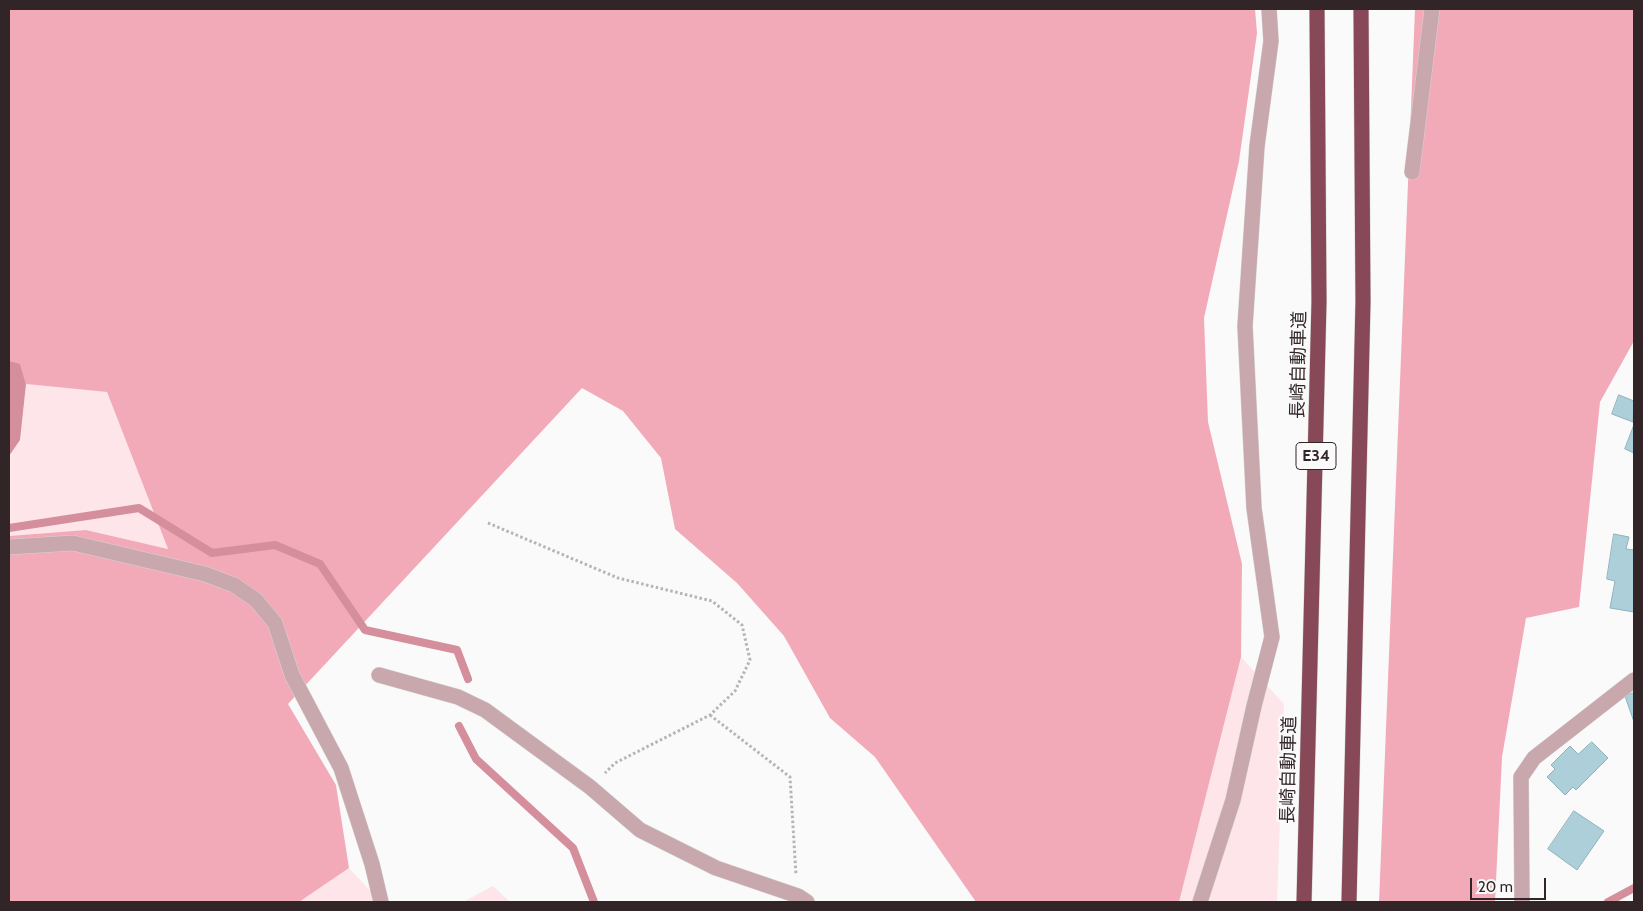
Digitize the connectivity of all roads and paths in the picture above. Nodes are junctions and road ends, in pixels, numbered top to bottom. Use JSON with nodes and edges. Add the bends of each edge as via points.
{"nodes":[{"id":1,"x":1269,"y":9,"type":"edge"},
{"id":2,"x":1317,"y":9,"type":"edge"},
{"id":3,"x":1361,"y":9,"type":"edge"},
{"id":4,"x":1432,"y":9,"type":"edge"},
{"id":5,"x":1412,"y":172,"type":"dead end"},
{"id":6,"x":488,"y":523,"type":"dead end"},
{"id":7,"x":9,"y":547,"type":"edge"},
{"id":8,"x":378,"y":675,"type":"dead end"},
{"id":9,"x":1634,"y":680,"type":"edge"},
{"id":10,"x":710,"y":715,"type":"junction"},
{"id":11,"x":590,"y":787,"type":"junction"},
{"id":12,"x":802,"y":899,"type":"edge"},
{"id":13,"x":381,"y":902,"type":"edge"},
{"id":14,"x":1200,"y":902,"type":"edge"},
{"id":15,"x":1304,"y":902,"type":"edge"},
{"id":16,"x":1349,"y":902,"type":"edge"},
{"id":17,"x":1522,"y":902,"type":"edge"}],
"edges":[{"from":1,"to":14,"type":"street","via":[[1271,42],[1257,146],[1244,326],[1254,508],[1272,636],[1233,800]]},
{"from":2,"to":15,"type":"highway","name":"長崎自動車道","number":"E34","via":[[1319,302]]},
{"from":3,"to":16,"type":"highway","number":"E34","via":[[1363,302]]},
{"from":4,"to":5,"type":"street"},
{"from":6,"to":10,"type":"path","via":[[618,578],[712,601],[742,625],[750,660],[735,691]]},
{"from":7,"to":13,"type":"street","via":[[73,543],[205,574],[234,585],[256,600],[275,623],[292,675],[341,768]]},
{"from":8,"to":11,"type":"street","via":[[458,697],[484,710]]},
{"from":9,"to":17,"type":"street","via":[[1534,758],[1521,777]]},
{"from":10,"to":11,"type":"path","via":[[615,763]]},
{"from":10,"to":12,"type":"path","via":[[790,777]]},
{"from":11,"to":12,"type":"street","via":[[640,830],[716,868]]}]}
